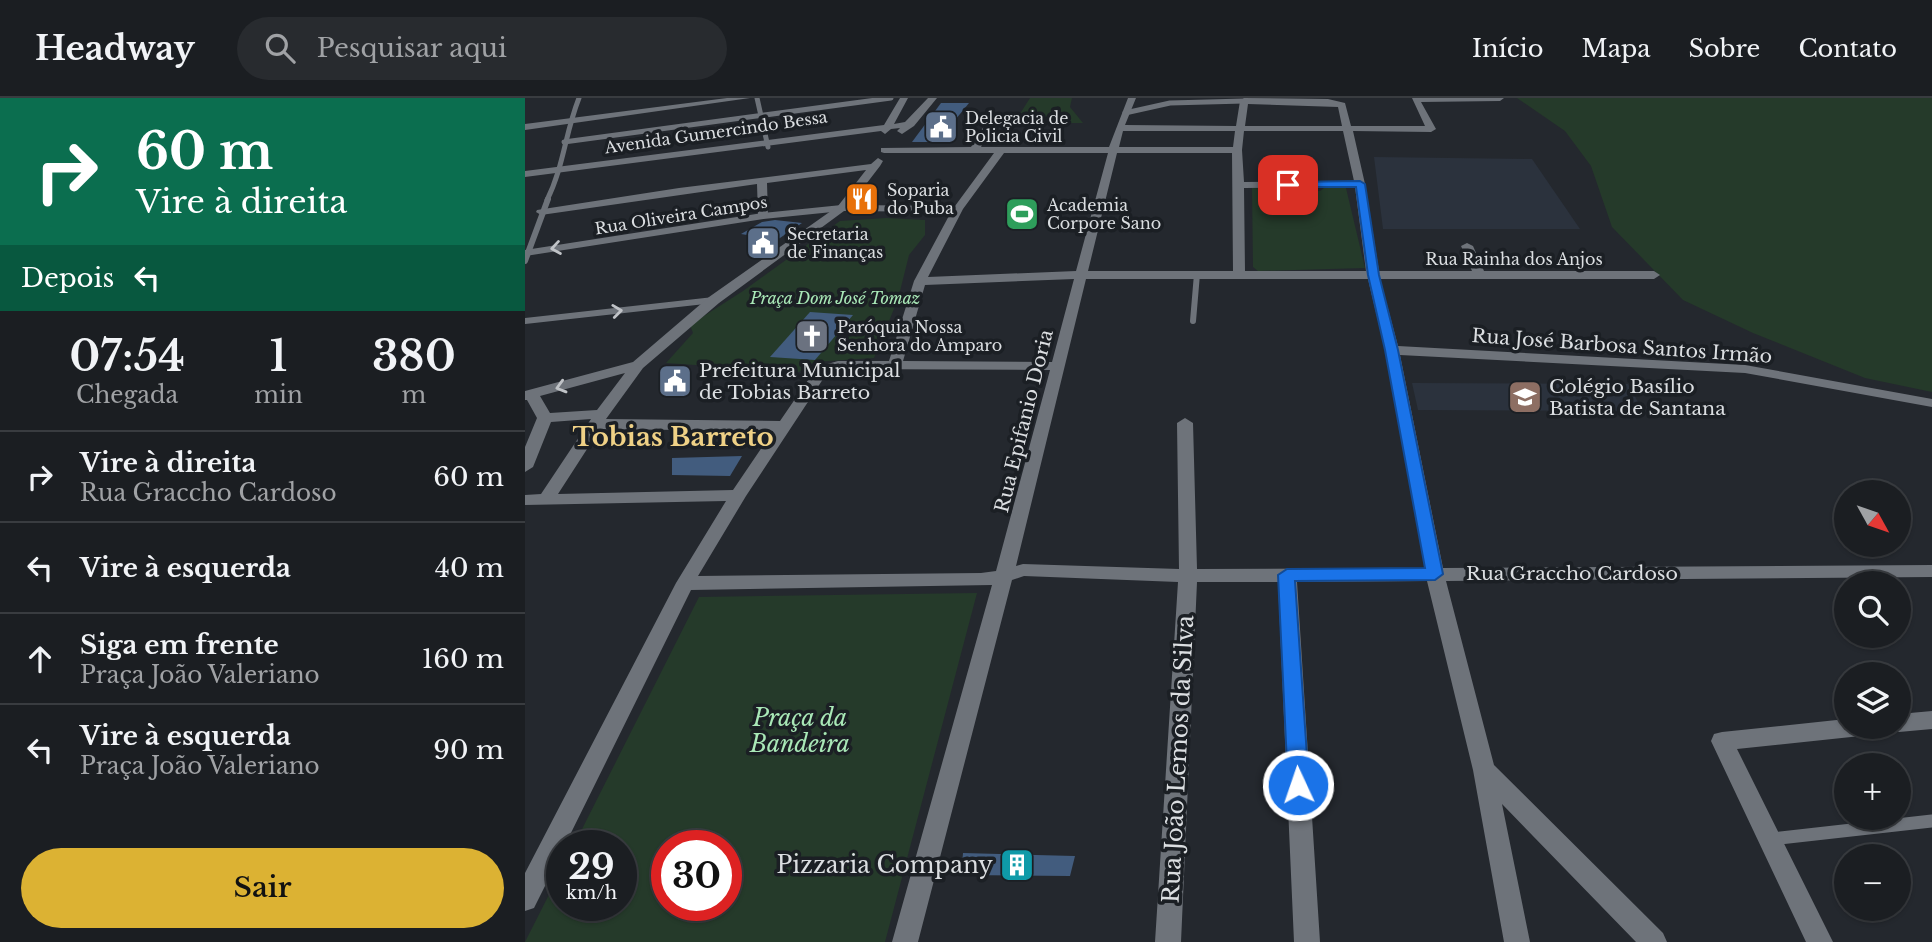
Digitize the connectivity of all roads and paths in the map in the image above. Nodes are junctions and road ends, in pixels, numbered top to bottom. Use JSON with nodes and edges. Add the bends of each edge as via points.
{"nodes":[{"id":1,"x":579,"y":98,"type":"edge"},
{"id":2,"x":746,"y":98,"type":"edge"},
{"id":3,"x":757,"y":98,"type":"edge"},
{"id":4,"x":891,"y":98,"type":"edge"},
{"id":5,"x":904,"y":98,"type":"edge"},
{"id":6,"x":933,"y":98,"type":"edge"},
{"id":7,"x":1132,"y":98,"type":"edge"},
{"id":8,"x":1500,"y":98,"type":"edge"},
{"id":9,"x":1266,"y":99,"type":"edge"},
{"id":10,"x":1244,"y":101,"type":"junction"},
{"id":11,"x":1125,"y":113,"type":"junction"},
{"id":12,"x":763,"y":117,"type":"junction"},
{"id":13,"x":993,"y":118,"type":"dead end"},
{"id":14,"x":570,"y":121,"type":"junction"},
{"id":15,"x":525,"y":127,"type":"edge"},
{"id":16,"x":1119,"y":128,"type":"junction"},
{"id":17,"x":1240,"y":129,"type":"junction"},
{"id":18,"x":1348,"y":130,"type":"junction"},
{"id":19,"x":888,"y":132,"type":"junction"},
{"id":20,"x":565,"y":142,"type":"junction"},
{"id":21,"x":769,"y":144,"type":"junction"},
{"id":22,"x":1114,"y":150,"type":"junction"},
{"id":23,"x":1237,"y":150,"type":"junction"},
{"id":24,"x":974,"y":151,"type":"junction"},
{"id":25,"x":1000,"y":151,"type":"junction"},
{"id":26,"x":883,"y":153,"type":"junction"},
{"id":27,"x":875,"y":166,"type":"junction"},
{"id":28,"x":559,"y":172,"type":"junction"},
{"id":29,"x":525,"y":174,"type":"edge"},
{"id":30,"x":525,"y":179,"type":"edge"},
{"id":31,"x":761,"y":182,"type":"junction"},
{"id":32,"x":1360,"y":184,"type":"junction"},
{"id":33,"x":1239,"y":185,"type":"junction"},
{"id":34,"x":679,"y":191,"type":"junction"},
{"id":35,"x":842,"y":208,"type":"junction"},
{"id":36,"x":958,"y":209,"type":"junction"},
{"id":37,"x":541,"y":212,"type":"junction"},
{"id":38,"x":763,"y":216,"type":"junction"},
{"id":39,"x":1467,"y":246,"type":"dead end"},
{"id":40,"x":526,"y":253,"type":"edge"},
{"id":41,"x":525,"y":261,"type":"edge"},
{"id":42,"x":1197,"y":274,"type":"junction"},
{"id":43,"x":1239,"y":274,"type":"junction"},
{"id":44,"x":1080,"y":275,"type":"junction"},
{"id":45,"x":1373,"y":275,"type":"junction"},
{"id":46,"x":1480,"y":275,"type":"junction"},
{"id":47,"x":1654,"y":275,"type":"dead end"},
{"id":48,"x":919,"y":281,"type":"junction"},
{"id":49,"x":714,"y":300,"type":"junction"},
{"id":50,"x":525,"y":321,"type":"edge"},
{"id":51,"x":1193,"y":321,"type":"dead end"},
{"id":52,"x":1392,"y":350,"type":"junction"},
{"id":53,"x":638,"y":365,"type":"junction"},
{"id":54,"x":895,"y":365,"type":"junction"},
{"id":55,"x":1059,"y":366,"type":"junction"},
{"id":56,"x":528,"y":396,"type":"edge"},
{"id":57,"x":1932,"y":403,"type":"edge"},
{"id":58,"x":545,"y":418,"type":"junction"},
{"id":59,"x":599,"y":419,"type":"junction"},
{"id":60,"x":1185,"y":423,"type":"dead end"},
{"id":61,"x":783,"y":426,"type":"junction"},
{"id":62,"x":525,"y":467,"type":"edge"},
{"id":63,"x":738,"y":495,"type":"junction"},
{"id":64,"x":547,"y":498,"type":"junction"},
{"id":65,"x":525,"y":500,"type":"edge"},
{"id":66,"x":1932,"y":571,"type":"edge"},
{"id":67,"x":1435,"y":574,"type":"junction"},
{"id":68,"x":1287,"y":575,"type":"junction"},
{"id":69,"x":1004,"y":576,"type":"junction"},
{"id":70,"x":1188,"y":576,"type":"junction"},
{"id":71,"x":685,"y":583,"type":"junction"},
{"id":72,"x":1932,"y":720,"type":"edge"},
{"id":73,"x":1911,"y":722,"type":"edge"},
{"id":74,"x":1834,"y":730,"type":"edge"},
{"id":75,"x":1484,"y":770,"type":"junction"},
{"id":76,"x":1932,"y":821,"type":"edge"},
{"id":77,"x":1772,"y":839,"type":"junction"},
{"id":78,"x":525,"y":899,"type":"edge"},
{"id":79,"x":905,"y":942,"type":"edge"},
{"id":80,"x":1168,"y":942,"type":"edge"},
{"id":81,"x":1307,"y":942,"type":"edge"},
{"id":82,"x":1517,"y":942,"type":"edge"},
{"id":83,"x":1654,"y":942,"type":"edge"},
{"id":84,"x":1820,"y":942,"type":"edge"}],
"edges":[{"from":1,"to":14,"type":"lane"},
{"from":2,"to":14,"type":"street"},
{"from":3,"to":12,"type":"lane"},
{"from":4,"to":12,"type":"lane"},
{"from":5,"to":19,"type":"street"},
{"from":6,"to":19,"type":"street","name":"Avenida Gumercindo Bessa","via":[[908,126]]},
{"from":7,"to":11,"type":"street","name":"Rua Epifanio Doria"},
{"from":8,"to":18,"type":"street","via":[[1415,100],[1431,129]]},
{"from":9,"to":10,"type":"street"},
{"from":9,"to":18,"type":"street","via":[[1344,107]]},
{"from":10,"to":11,"type":"lane","via":[[1170,103]]},
{"from":10,"to":17,"type":"street"},
{"from":11,"to":16,"type":"street","name":"Rua Epifanio Doria"},
{"from":12,"to":20,"type":"lane"},
{"from":12,"to":21,"type":"lane"},
{"from":13,"to":24,"type":"street"},
{"from":14,"to":15,"type":"street"},
{"from":14,"to":20,"type":"lane"},
{"from":16,"to":17,"type":"street"},
{"from":16,"to":22,"type":"street","name":"Rua Epifanio Doria"},
{"from":17,"to":18,"type":"street"},
{"from":17,"to":23,"type":"street"},
{"from":18,"to":32,"type":"street"},
{"from":19,"to":21,"type":"street","name":"Avenida Gumercindo Bessa"},
{"from":19,"to":26,"type":"street"},
{"from":20,"to":28,"type":"lane"},
{"from":21,"to":28,"type":"street","name":"Avenida Gumercindo Bessa"},
{"from":22,"to":23,"type":"street"},
{"from":22,"to":25,"type":"street"},
{"from":22,"to":44,"type":"street","name":"Rua Epifanio Doria"},
{"from":23,"to":33,"type":"street"},
{"from":24,"to":25,"type":"street"},
{"from":24,"to":26,"type":"street"},
{"from":25,"to":36,"type":"street"},
{"from":26,"to":27,"type":"street"},
{"from":26,"to":34,"type":"street"},
{"from":27,"to":31,"type":"street"},
{"from":27,"to":35,"type":"street"},
{"from":28,"to":29,"type":"street","name":"Avenida Gumercindo Bessa"},
{"from":28,"to":30,"type":"street","name":"Avenida Gumercindo Bessa"},
{"from":28,"to":37,"type":"lane"},
{"from":31,"to":34,"type":"street"},
{"from":31,"to":38,"type":"street"},
{"from":32,"to":33,"type":"street"},
{"from":32,"to":45,"type":"street"},
{"from":33,"to":43,"type":"street"},
{"from":34,"to":37,"type":"street"},
{"from":35,"to":36,"type":"street"},
{"from":35,"to":38,"type":"lane","name":"Rua Oliveira Campos"},
{"from":35,"to":49,"type":"street"},
{"from":36,"to":48,"type":"street"},
{"from":37,"to":40,"type":"lane"},
{"from":38,"to":40,"type":"lane","name":"Rua Oliveira Campos","one_way":true},
{"from":39,"to":46,"type":"street"},
{"from":40,"to":41,"type":"lane"},
{"from":42,"to":43,"type":"street","name":"Rua Rainha dos Anjos"},
{"from":42,"to":44,"type":"street","name":"Rua Rainha dos Anjos"},
{"from":42,"to":51,"type":"lane"},
{"from":43,"to":45,"type":"street","name":"Rua Rainha dos Anjos"},
{"from":44,"to":48,"type":"street","name":"Rua Rainha dos Anjos"},
{"from":44,"to":55,"type":"street","name":"Rua Epifanio Doria"},
{"from":45,"to":46,"type":"street","name":"Rua Rainha dos Anjos"},
{"from":45,"to":52,"type":"street"},
{"from":46,"to":47,"type":"street","name":"Rua Rainha dos Anjos"},
{"from":48,"to":54,"type":"street"},
{"from":50,"to":49,"type":"lane","one_way":true},
{"from":49,"to":53,"type":"street"},
{"from":52,"to":57,"type":"street","name":"Rua José Barbosa Santos Irmão","via":[[1745,369]]},
{"from":52,"to":67,"type":"street"},
{"from":53,"to":56,"type":"street","one_way":true},
{"from":53,"to":59,"type":"street"},
{"from":54,"to":55,"type":"street"},
{"from":54,"to":61,"type":"street","via":[[838,365],[822,370]]},
{"from":55,"to":69,"type":"street","name":"Rua Epifanio Doria"},
{"from":56,"to":58,"type":"street"},
{"from":58,"to":59,"type":"street"},
{"from":58,"to":62,"type":"street"},
{"from":59,"to":61,"type":"street"},
{"from":59,"to":64,"type":"street"},
{"from":60,"to":70,"type":"street","name":"Rua João Lemos da Silva"},
{"from":61,"to":63,"type":"street"},
{"from":63,"to":64,"type":"street"},
{"from":63,"to":71,"type":"street"},
{"from":64,"to":65,"type":"street"},
{"from":66,"to":67,"type":"street","name":"Rua Graccho Cardoso"},
{"from":67,"to":68,"type":"street","name":"Rua Graccho Cardoso"},
{"from":67,"to":75,"type":"street"},
{"from":68,"to":70,"type":"street","name":"Rua Graccho Cardoso"},
{"from":68,"to":81,"type":"street"},
{"from":69,"to":70,"type":"street","name":"Rua Graccho Cardoso","via":[[1023,570]]},
{"from":69,"to":71,"type":"street"},
{"from":69,"to":79,"type":"street"},
{"from":70,"to":80,"type":"street","name":"Rua João Lemos da Silva"},
{"from":71,"to":78,"type":"street"},
{"from":72,"to":73,"type":"street"},
{"from":74,"to":77,"type":"street","via":[[1722,741]]},
{"from":75,"to":82,"type":"street"},
{"from":75,"to":83,"type":"street"},
{"from":76,"to":77,"type":"lane"},
{"from":77,"to":84,"type":"street"}]}
